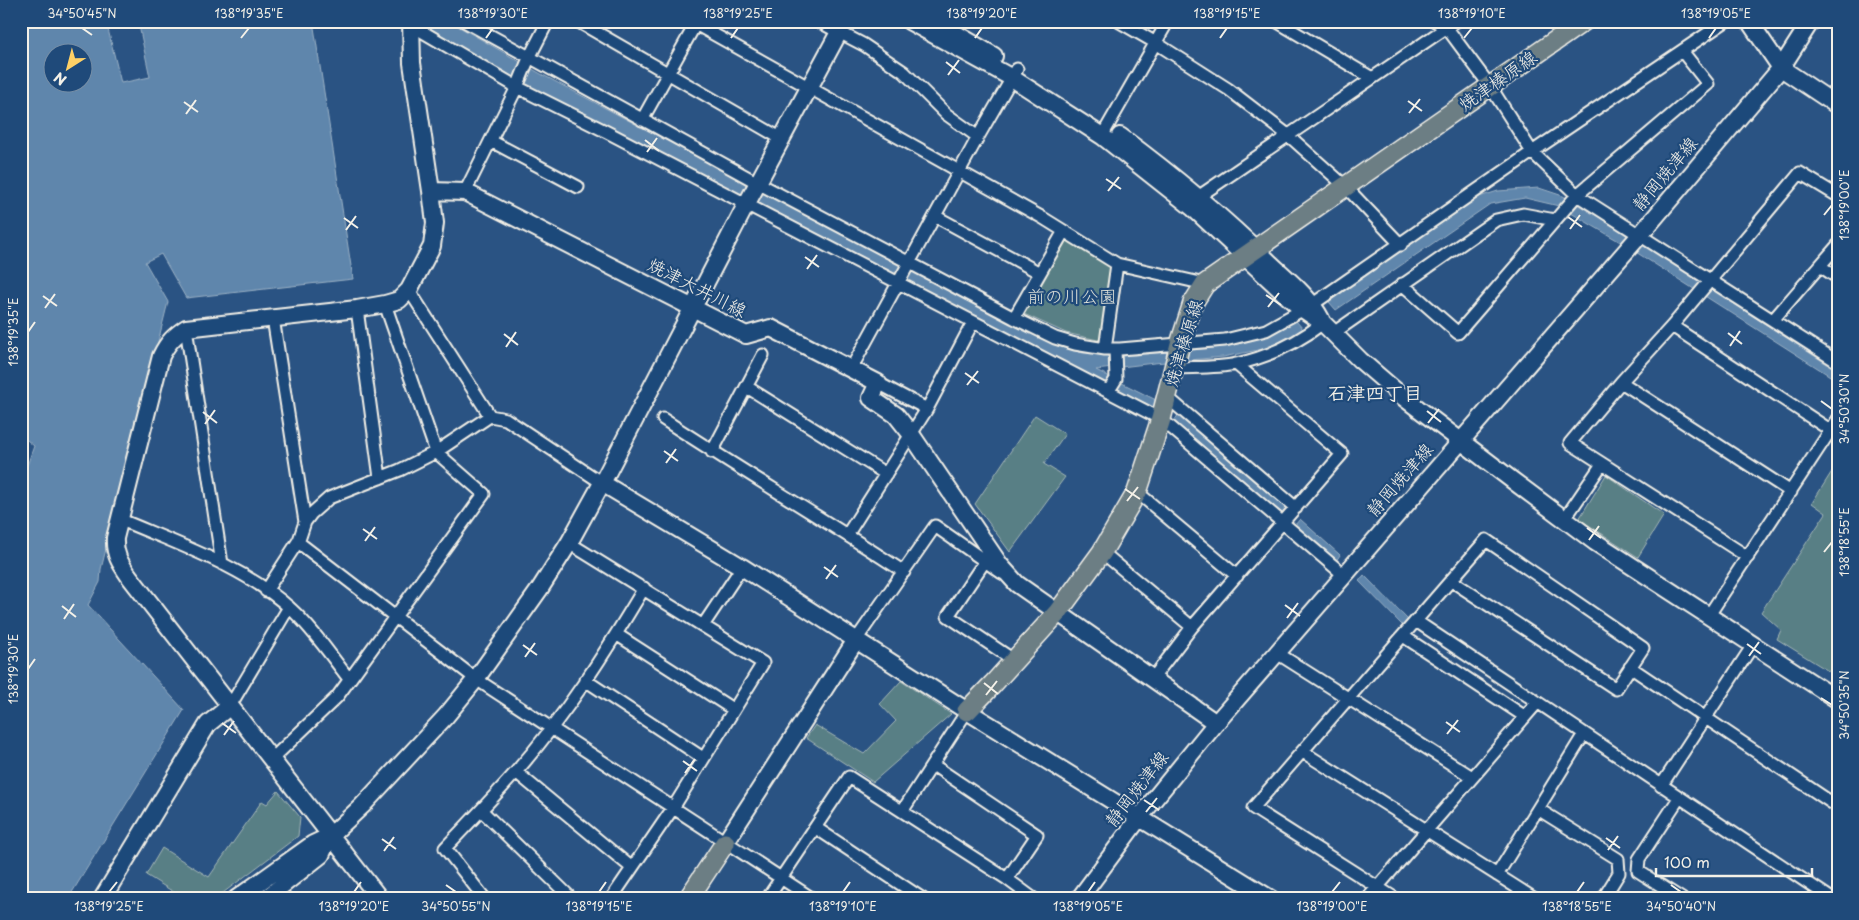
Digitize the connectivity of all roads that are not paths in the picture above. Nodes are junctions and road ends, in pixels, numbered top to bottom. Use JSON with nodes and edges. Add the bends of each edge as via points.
{"nodes":[{"id":1,"x":464,"y":21,"type":"edge"},
{"id":2,"x":548,"y":21,"type":"edge"},
{"id":3,"x":577,"y":21,"type":"edge"},
{"id":4,"x":818,"y":21,"type":"edge"},
{"id":5,"x":909,"y":21,"type":"edge"},
{"id":6,"x":1118,"y":21,"type":"edge"},
{"id":7,"x":1168,"y":21,"type":"edge"},
{"id":8,"x":1276,"y":21,"type":"edge"},
{"id":9,"x":1435,"y":21,"type":"edge"},
{"id":10,"x":1584,"y":21,"type":"edge"},
{"id":11,"x":1726,"y":21,"type":"edge"},
{"id":12,"x":1749,"y":21,"type":"edge"},
{"id":13,"x":1811,"y":21,"type":"edge"},
{"id":14,"x":411,"y":23,"type":"edge"},
{"id":15,"x":693,"y":23,"type":"edge"},
{"id":16,"x":943,"y":23,"type":"edge"},
{"id":17,"x":1451,"y":24,"type":"edge"},
{"id":18,"x":842,"y":27,"type":"edge"},
{"id":19,"x":1156,"y":43,"type":"junction"},
{"id":20,"x":1682,"y":51,"type":"junction"},
{"id":21,"x":529,"y":58,"type":"junction"},
{"id":22,"x":1782,"y":68,"type":"junction"},
{"id":23,"x":669,"y":74,"type":"junction"},
{"id":24,"x":1015,"y":74,"type":"junction"},
{"id":25,"x":1372,"y":78,"type":"junction"},
{"id":26,"x":1490,"y":86,"type":"junction"},
{"id":27,"x":517,"y":87,"type":"junction"},
{"id":28,"x":810,"y":88,"type":"junction"},
{"id":29,"x":1838,"y":106,"type":"edge"},
{"id":30,"x":642,"y":120,"type":"junction"},
{"id":31,"x":1105,"y":132,"type":"junction"},
{"id":32,"x":1288,"y":135,"type":"junction"},
{"id":33,"x":978,"y":137,"type":"junction"},
{"id":34,"x":782,"y":139,"type":"junction"},
{"id":35,"x":490,"y":141,"type":"junction"},
{"id":36,"x":1532,"y":152,"type":"junction"},
{"id":37,"x":959,"y":173,"type":"junction"},
{"id":38,"x":758,"y":183,"type":"junction"},
{"id":39,"x":1345,"y":186,"type":"junction"},
{"id":40,"x":578,"y":187,"type":"dead end"},
{"id":41,"x":431,"y":190,"type":"junction"},
{"id":42,"x":465,"y":192,"type":"junction"},
{"id":43,"x":1576,"y":196,"type":"junction"},
{"id":44,"x":1838,"y":196,"type":"edge"},
{"id":45,"x":1198,"y":197,"type":"junction"},
{"id":46,"x":746,"y":205,"type":"junction"},
{"id":47,"x":935,"y":216,"type":"junction"},
{"id":48,"x":1555,"y":220,"type":"junction"},
{"id":49,"x":1064,"y":231,"type":"junction"},
{"id":50,"x":1635,"y":241,"type":"junction"},
{"id":51,"x":1401,"y":244,"type":"junction"},
{"id":52,"x":1838,"y":244,"type":"edge"},
{"id":53,"x":1250,"y":252,"type":"junction"},
{"id":54,"x":908,"y":262,"type":"junction"},
{"id":55,"x":1118,"y":264,"type":"junction"},
{"id":56,"x":1820,"y":266,"type":"junction"},
{"id":57,"x":1040,"y":273,"type":"junction"},
{"id":58,"x":1838,"y":278,"type":"edge"},
{"id":59,"x":1708,"y":281,"type":"junction"},
{"id":60,"x":898,"y":282,"type":"junction"},
{"id":61,"x":1205,"y":284,"type":"junction"},
{"id":62,"x":1402,"y":284,"type":"junction"},
{"id":63,"x":409,"y":290,"type":"junction"},
{"id":64,"x":385,"y":304,"type":"junction"},
{"id":65,"x":1307,"y":307,"type":"junction"},
{"id":66,"x":692,"y":308,"type":"junction"},
{"id":67,"x":357,"y":309,"type":"junction"},
{"id":68,"x":273,"y":318,"type":"junction"},
{"id":69,"x":1014,"y":318,"type":"junction"},
{"id":70,"x":1773,"y":320,"type":"junction"},
{"id":71,"x":973,"y":322,"type":"junction"},
{"id":72,"x":1672,"y":326,"type":"junction"},
{"id":73,"x":186,"y":328,"type":"junction"},
{"id":74,"x":1327,"y":329,"type":"junction"},
{"id":75,"x":1112,"y":350,"type":"junction"},
{"id":76,"x":763,"y":355,"type":"dead end"},
{"id":77,"x":1178,"y":356,"type":"junction"},
{"id":78,"x":1838,"y":362,"type":"edge"},
{"id":79,"x":1236,"y":364,"type":"junction"},
{"id":80,"x":851,"y":369,"type":"junction"},
{"id":81,"x":1620,"y":382,"type":"junction"},
{"id":82,"x":1112,"y":383,"type":"junction"},
{"id":83,"x":878,"y":384,"type":"junction"},
{"id":84,"x":747,"y":387,"type":"junction"},
{"id":85,"x":927,"y":409,"type":"junction"},
{"id":86,"x":1164,"y":409,"type":"junction"},
{"id":87,"x":490,"y":416,"type":"junction"},
{"id":88,"x":663,"y":419,"type":"dead end"},
{"id":89,"x":1838,"y":419,"type":"edge"},
{"id":90,"x":1830,"y":430,"type":"junction"},
{"id":91,"x":911,"y":434,"type":"junction"},
{"id":92,"x":1462,"y":441,"type":"junction"},
{"id":93,"x":436,"y":452,"type":"junction"},
{"id":94,"x":712,"y":452,"type":"junction"},
{"id":95,"x":1602,"y":464,"type":"junction"},
{"id":96,"x":886,"y":474,"type":"junction"},
{"id":97,"x":380,"y":478,"type":"junction"},
{"id":98,"x":602,"y":483,"type":"junction"},
{"id":99,"x":1137,"y":492,"type":"junction"},
{"id":100,"x":1790,"y":492,"type":"junction"},
{"id":101,"x":1296,"y":508,"type":"junction"},
{"id":102,"x":119,"y":519,"type":"junction"},
{"id":103,"x":1564,"y":520,"type":"junction"},
{"id":104,"x":305,"y":522,"type":"junction"},
{"id":105,"x":1283,"y":523,"type":"junction"},
{"id":106,"x":847,"y":534,"type":"junction"},
{"id":107,"x":298,"y":542,"type":"junction"},
{"id":108,"x":569,"y":543,"type":"junction"},
{"id":109,"x":1102,"y":552,"type":"junction"},
{"id":110,"x":1748,"y":557,"type":"junction"},
{"id":111,"x":985,"y":561,"type":"junction"},
{"id":112,"x":222,"y":564,"type":"junction"},
{"id":113,"x":742,"y":567,"type":"junction"},
{"id":114,"x":904,"y":572,"type":"junction"},
{"id":115,"x":1344,"y":575,"type":"junction"},
{"id":116,"x":1237,"y":576,"type":"junction"},
{"id":117,"x":1452,"y":580,"type":"junction"},
{"id":118,"x":1017,"y":584,"type":"junction"},
{"id":119,"x":644,"y":588,"type":"junction"},
{"id":120,"x":266,"y":591,"type":"junction"},
{"id":121,"x":289,"y":607,"type":"junction"},
{"id":122,"x":1058,"y":612,"type":"junction"},
{"id":123,"x":1709,"y":616,"type":"junction"},
{"id":124,"x":395,"y":617,"type":"junction"},
{"id":125,"x":1416,"y":621,"type":"junction"},
{"id":126,"x":704,"y":624,"type":"junction"},
{"id":127,"x":1192,"y":627,"type":"junction"},
{"id":128,"x":616,"y":634,"type":"junction"},
{"id":129,"x":1403,"y":636,"type":"junction"},
{"id":130,"x":856,"y":640,"type":"junction"},
{"id":131,"x":1753,"y":645,"type":"junction"},
{"id":132,"x":1277,"y":653,"type":"junction"},
{"id":133,"x":1015,"y":660,"type":"junction"},
{"id":134,"x":1630,"y":667,"type":"junction"},
{"id":135,"x":1152,"y":678,"type":"junction"},
{"id":136,"x":349,"y":679,"type":"junction"},
{"id":137,"x":476,"y":679,"type":"junction"},
{"id":138,"x":585,"y":680,"type":"junction"},
{"id":139,"x":1348,"y":698,"type":"junction"},
{"id":140,"x":1838,"y":700,"type":"edge"},
{"id":141,"x":1537,"y":703,"type":"junction"},
{"id":142,"x":230,"y":706,"type":"junction"},
{"id":143,"x":734,"y":710,"type":"junction"},
{"id":144,"x":967,"y":711,"type":"junction"},
{"id":145,"x":1524,"y":716,"type":"junction"},
{"id":146,"x":1706,"y":718,"type":"junction"},
{"id":147,"x":1216,"y":722,"type":"junction"},
{"id":148,"x":550,"y":728,"type":"junction"},
{"id":149,"x":1584,"y":734,"type":"junction"},
{"id":150,"x":1303,"y":752,"type":"junction"},
{"id":151,"x":703,"y":758,"type":"junction"},
{"id":152,"x":272,"y":759,"type":"junction"},
{"id":153,"x":933,"y":765,"type":"junction"},
{"id":154,"x":516,"y":772,"type":"junction"},
{"id":155,"x":1472,"y":777,"type":"junction"},
{"id":156,"x":1661,"y":786,"type":"junction"},
{"id":157,"x":1680,"y":798,"type":"junction"},
{"id":158,"x":1838,"y":806,"type":"edge"},
{"id":159,"x":673,"y":808,"type":"junction"},
{"id":160,"x":1538,"y":809,"type":"junction"},
{"id":161,"x":481,"y":810,"type":"junction"},
{"id":162,"x":903,"y":810,"type":"junction"},
{"id":163,"x":1139,"y":818,"type":"junction"},
{"id":164,"x":816,"y":828,"type":"junction"},
{"id":165,"x":1426,"y":830,"type":"junction"},
{"id":166,"x":330,"y":836,"type":"junction"},
{"id":167,"x":725,"y":843,"type":"junction"},
{"id":168,"x":632,"y":868,"type":"junction"},
{"id":169,"x":1496,"y":875,"type":"junction"},
{"id":170,"x":781,"y":878,"type":"junction"},
{"id":171,"x":1007,"y":879,"type":"junction"},
{"id":172,"x":1377,"y":887,"type":"junction"},
{"id":173,"x":271,"y":897,"type":"edge"},
{"id":174,"x":102,"y":899,"type":"edge"},
{"id":175,"x":236,"y":899,"type":"edge"},
{"id":176,"x":380,"y":899,"type":"edge"},
{"id":177,"x":484,"y":899,"type":"edge"},
{"id":178,"x":572,"y":899,"type":"edge"},
{"id":179,"x":611,"y":899,"type":"edge"},
{"id":180,"x":688,"y":899,"type":"edge"},
{"id":181,"x":767,"y":899,"type":"edge"},
{"id":182,"x":812,"y":899,"type":"edge"},
{"id":183,"x":923,"y":899,"type":"edge"},
{"id":184,"x":1034,"y":899,"type":"edge"},
{"id":185,"x":1079,"y":899,"type":"edge"},
{"id":186,"x":1271,"y":899,"type":"edge"},
{"id":187,"x":1367,"y":899,"type":"edge"},
{"id":188,"x":1396,"y":899,"type":"edge"},
{"id":189,"x":1535,"y":899,"type":"edge"},
{"id":190,"x":1603,"y":899,"type":"edge"},
{"id":191,"x":1682,"y":899,"type":"edge"},
{"id":192,"x":1832,"y":899,"type":"edge"}],
"edges":[{"from":1,"to":21,"type":"street"},
{"from":2,"to":21,"type":"street"},
{"from":3,"to":23,"type":"street"},
{"from":4,"to":18,"type":"street"},
{"from":5,"to":24,"type":"street"},
{"from":6,"to":19,"type":"street"},
{"from":7,"to":19,"type":"street"},
{"from":8,"to":25,"type":"street"},
{"from":9,"to":17,"type":"street"},
{"from":10,"to":26,"type":"main road","name":"焼津榛原線"},
{"from":11,"to":20,"type":"street"},
{"from":12,"to":22,"type":"street"},
{"from":13,"to":22,"type":"street","name":"静岡焼津線"},
{"from":14,"to":27,"type":"street"},
{"from":14,"to":41,"type":"street","via":[[412,63]]},
{"from":15,"to":23,"type":"street"},
{"from":15,"to":28,"type":"street"},
{"from":16,"to":24,"type":"street"},
{"from":17,"to":25,"type":"street"},
{"from":17,"to":26,"type":"street"},
{"from":18,"to":28,"type":"street"},
{"from":18,"to":33,"type":"street","via":[[904,72],[946,114]]},
{"from":19,"to":31,"type":"street"},
{"from":19,"to":32,"type":"street","via":[[1228,89]]},
{"from":20,"to":36,"type":"street"},
{"from":20,"to":43,"type":"street","via":[[1708,84]]},
{"from":21,"to":27,"type":"street"},
{"from":21,"to":30,"type":"street"},
{"from":22,"to":29,"type":"street"},
{"from":22,"to":50,"type":"street","name":"静岡焼津線"},
{"from":23,"to":30,"type":"street"},
{"from":23,"to":34,"type":"street"},
{"from":24,"to":31,"type":"street"},
{"from":24,"to":33,"type":"street"},
{"from":25,"to":32,"type":"street"},
{"from":26,"to":36,"type":"street"},
{"from":26,"to":39,"type":"main road","name":"焼津榛原線"},
{"from":27,"to":35,"type":"street"},
{"from":27,"to":46,"type":"street"},
{"from":28,"to":34,"type":"street"},
{"from":28,"to":37,"type":"street"},
{"from":30,"to":38,"type":"street"},
{"from":31,"to":45,"type":"street"},
{"from":31,"to":53,"type":"street","via":[[1178,196]]},
{"from":32,"to":39,"type":"street"},
{"from":32,"to":45,"type":"street"},
{"from":33,"to":37,"type":"street"},
{"from":34,"to":38,"type":"street"},
{"from":35,"to":40,"type":"street"},
{"from":35,"to":42,"type":"street"},
{"from":36,"to":43,"type":"street"},
{"from":36,"to":51,"type":"street"},
{"from":37,"to":47,"type":"street"},
{"from":37,"to":49,"type":"street"},
{"from":38,"to":46,"type":"street"},
{"from":38,"to":54,"type":"street"},
{"from":39,"to":51,"type":"street"},
{"from":39,"to":53,"type":"main road","name":"焼津榛原線"},
{"from":41,"to":42,"type":"street","name":"焼津大井川線"},
{"from":41,"to":63,"type":"street","via":[[432,246]]},
{"from":42,"to":66,"type":"street","name":"焼津大井川線"},
{"from":43,"to":48,"type":"street"},
{"from":43,"to":50,"type":"street"},
{"from":44,"to":59,"type":"street","via":[[1800,173]]},
{"from":45,"to":53,"type":"street"},
{"from":46,"to":60,"type":"street"},
{"from":46,"to":66,"type":"street"},
{"from":47,"to":54,"type":"street"},
{"from":47,"to":57,"type":"street"},
{"from":48,"to":62,"type":"street","via":[[1523,214],[1496,220]]},
{"from":48,"to":62,"type":"street","via":[[1458,333]]},
{"from":49,"to":55,"type":"street"},
{"from":49,"to":57,"type":"street"},
{"from":50,"to":59,"type":"street"},
{"from":50,"to":92,"type":"street","name":"静岡焼津線"},
{"from":51,"to":65,"type":"street"},
{"from":52,"to":56,"type":"street"},
{"from":53,"to":61,"type":"main road","name":"焼津榛原線"},
{"from":53,"to":65,"type":"street"},
{"from":54,"to":60,"type":"street"},
{"from":54,"to":69,"type":"street"},
{"from":55,"to":61,"type":"street"},
{"from":55,"to":75,"type":"street"},
{"from":56,"to":58,"type":"street"},
{"from":56,"to":70,"type":"street"},
{"from":57,"to":69,"type":"street"},
{"from":59,"to":70,"type":"street"},
{"from":59,"to":72,"type":"street"},
{"from":60,"to":71,"type":"street"},
{"from":60,"to":80,"type":"street"},
{"from":61,"to":77,"type":"main road","name":"焼津榛原線","via":[[1193,303]]},
{"from":62,"to":74,"type":"street"},
{"from":63,"to":64,"type":"street","via":[[398,300]]},
{"from":63,"to":87,"type":"street"},
{"from":64,"to":67,"type":"street"},
{"from":64,"to":93,"type":"street"},
{"from":65,"to":74,"type":"street"},
{"from":65,"to":77,"type":"street","via":[[1266,330]]},
{"from":66,"to":80,"type":"street","name":"焼津大井川線","via":[[746,335],[772,328]]},
{"from":66,"to":98,"type":"street"},
{"from":67,"to":68,"type":"street"},
{"from":67,"to":97,"type":"street"},
{"from":68,"to":73,"type":"street"},
{"from":68,"to":104,"type":"street"},
{"from":69,"to":75,"type":"street","via":[[1055,338]]},
{"from":70,"to":78,"type":"street"},
{"from":71,"to":82,"type":"street"},
{"from":71,"to":85,"type":"street"},
{"from":72,"to":81,"type":"street"},
{"from":72,"to":90,"type":"street"},
{"from":73,"to":102,"type":"street","via":[[168,342],[161,356]]},
{"from":73,"to":112,"type":"street"},
{"from":74,"to":79,"type":"street","via":[[1274,353]]},
{"from":74,"to":92,"type":"street","via":[[1389,385]]},
{"from":75,"to":77,"type":"street"},
{"from":75,"to":82,"type":"street"},
{"from":76,"to":84,"type":"street"},
{"from":77,"to":79,"type":"street"},
{"from":77,"to":86,"type":"main road","name":"焼津榛原線"},
{"from":79,"to":101,"type":"street","via":[[1342,454]]},
{"from":80,"to":83,"type":"street","name":"焼津大井川線"},
{"from":81,"to":95,"type":"street","via":[[1570,442]]},
{"from":81,"to":100,"type":"street"},
{"from":82,"to":86,"type":"street"},
{"from":83,"to":85,"type":"street"},
{"from":83,"to":91,"type":"street","via":[[871,398],[896,415]]},
{"from":84,"to":94,"type":"street"},
{"from":84,"to":96,"type":"street"},
{"from":85,"to":91,"type":"street"},
{"from":86,"to":99,"type":"main road","name":"焼津榛原線"},
{"from":86,"to":101,"type":"street"},
{"from":86,"to":105,"type":"street"},
{"from":87,"to":93,"type":"street"},
{"from":87,"to":98,"type":"street","via":[[506,419]]},
{"from":88,"to":94,"type":"street"},
{"from":89,"to":90,"type":"street"},
{"from":90,"to":100,"type":"street"},
{"from":91,"to":96,"type":"street"},
{"from":91,"to":118,"type":"street"},
{"from":92,"to":103,"type":"street"},
{"from":92,"to":115,"type":"street","name":"静岡焼津線"},
{"from":93,"to":97,"type":"street"},
{"from":93,"to":124,"type":"street","via":[[484,494]]},
{"from":94,"to":106,"type":"street"},
{"from":95,"to":103,"type":"street"},
{"from":95,"to":110,"type":"street"},
{"from":96,"to":106,"type":"street"},
{"from":97,"to":104,"type":"street","via":[[329,498]]},
{"from":98,"to":108,"type":"street"},
{"from":98,"to":113,"type":"street"},
{"from":99,"to":109,"type":"main road","name":"焼津榛原線"},
{"from":99,"to":116,"type":"street"},
{"from":100,"to":110,"type":"street"},
{"from":101,"to":105,"type":"street"},
{"from":102,"to":112,"type":"street"},
{"from":102,"to":142,"type":"street","via":[[114,547],[119,561]]},
{"from":103,"to":123,"type":"street"},
{"from":104,"to":107,"type":"street"},
{"from":105,"to":115,"type":"street"},
{"from":105,"to":116,"type":"street"},
{"from":106,"to":114,"type":"street"},
{"from":107,"to":120,"type":"street"},
{"from":107,"to":124,"type":"street"},
{"from":108,"to":119,"type":"street"},
{"from":108,"to":137,"type":"street"},
{"from":109,"to":122,"type":"main road","name":"焼津榛原線"},
{"from":109,"to":127,"type":"street"},
{"from":110,"to":123,"type":"street"},
{"from":111,"to":114,"type":"street","via":[[935,526]]},
{"from":111,"to":118,"type":"street"},
{"from":111,"to":133,"type":"street","via":[[948,616]]},
{"from":112,"to":120,"type":"street"},
{"from":113,"to":126,"type":"street"},
{"from":113,"to":130,"type":"street"},
{"from":114,"to":130,"type":"street"},
{"from":115,"to":132,"type":"street","name":"静岡焼津線"},
{"from":116,"to":127,"type":"street"},
{"from":117,"to":125,"type":"street"},
{"from":117,"to":134,"type":"street","via":[[1616,689]]},
{"from":117,"to":134,"type":"street","via":[[1486,540],[1643,648]]},
{"from":118,"to":122,"type":"street"},
{"from":119,"to":126,"type":"street"},
{"from":119,"to":128,"type":"street"},
{"from":120,"to":121,"type":"street"},
{"from":121,"to":136,"type":"street"},
{"from":121,"to":142,"type":"street"},
{"from":122,"to":133,"type":"main road","name":"焼津榛原線"},
{"from":122,"to":135,"type":"street"},
{"from":123,"to":131,"type":"street"},
{"from":124,"to":136,"type":"street"},
{"from":124,"to":137,"type":"street"},
{"from":125,"to":129,"type":"street"},
{"from":125,"to":141,"type":"street"},
{"from":126,"to":143,"type":"street","via":[[763,663]]},
{"from":127,"to":135,"type":"street"},
{"from":128,"to":138,"type":"street"},
{"from":128,"to":143,"type":"street"},
{"from":129,"to":139,"type":"street"},
{"from":129,"to":145,"type":"street"},
{"from":130,"to":144,"type":"street"},
{"from":130,"to":167,"type":"street"},
{"from":131,"to":140,"type":"street"},
{"from":131,"to":146,"type":"street"},
{"from":132,"to":139,"type":"street"},
{"from":132,"to":147,"type":"street","name":"静岡焼津線"},
{"from":133,"to":144,"type":"main road","name":"焼津榛原線"},
{"from":134,"to":146,"type":"street"},
{"from":135,"to":147,"type":"street"},
{"from":136,"to":152,"type":"street","via":[[338,697]]},
{"from":137,"to":148,"type":"street"},
{"from":137,"to":166,"type":"street","via":[[417,748]]},
{"from":138,"to":148,"type":"street"},
{"from":138,"to":151,"type":"street"},
{"from":139,"to":150,"type":"street"},
{"from":139,"to":155,"type":"street"},
{"from":141,"to":145,"type":"street"},
{"from":141,"to":149,"type":"street"},
{"from":142,"to":152,"type":"street"},
{"from":142,"to":174,"type":"street","via":[[208,724]]},
{"from":143,"to":151,"type":"street"},
{"from":144,"to":153,"type":"street"},
{"from":144,"to":163,"type":"street"},
{"from":145,"to":155,"type":"street"},
{"from":146,"to":156,"type":"street"},
{"from":146,"to":158,"type":"street"},
{"from":147,"to":163,"type":"street","name":"静岡焼津線"},
{"from":148,"to":154,"type":"street"},
{"from":148,"to":159,"type":"street"},
{"from":149,"to":156,"type":"street"},
{"from":149,"to":160,"type":"street"},
{"from":150,"to":165,"type":"street"},
{"from":150,"to":172,"type":"street","via":[[1253,808]]},
{"from":151,"to":159,"type":"street"},
{"from":152,"to":166,"type":"street"},
{"from":153,"to":162,"type":"street"},
{"from":153,"to":171,"type":"street","via":[[1037,835]]},
{"from":154,"to":161,"type":"street"},
{"from":154,"to":168,"type":"street"},
{"from":155,"to":165,"type":"street"},
{"from":156,"to":157,"type":"street"},
{"from":157,"to":191,"type":"street","via":[[1639,859],[1638,870]]},
{"from":157,"to":192,"type":"street"},
{"from":159,"to":167,"type":"street"},
{"from":159,"to":168,"type":"street"},
{"from":160,"to":169,"type":"street"},
{"from":160,"to":190,"type":"street","via":[[1618,859],[1619,873]]},
{"from":161,"to":177,"type":"street","via":[[445,848]]},
{"from":161,"to":178,"type":"street"},
{"from":162,"to":164,"type":"street","via":[[849,777]]},
{"from":162,"to":171,"type":"street"},
{"from":163,"to":185,"type":"street","name":"静岡焼津線"},
{"from":163,"to":186,"type":"street"},
{"from":164,"to":170,"type":"street"},
{"from":164,"to":183,"type":"street"},
{"from":165,"to":169,"type":"street"},
{"from":165,"to":172,"type":"street"},
{"from":166,"to":173,"type":"street","via":[[321,855]]},
{"from":166,"to":175,"type":"street","via":[[313,844]]},
{"from":166,"to":176,"type":"street"},
{"from":167,"to":170,"type":"street"},
{"from":167,"to":180,"type":"main road"},
{"from":168,"to":179,"type":"street"},
{"from":169,"to":189,"type":"street"},
{"from":170,"to":181,"type":"street"},
{"from":170,"to":182,"type":"street"},
{"from":171,"to":184,"type":"street"},
{"from":172,"to":187,"type":"street"},
{"from":172,"to":188,"type":"street"}]}
